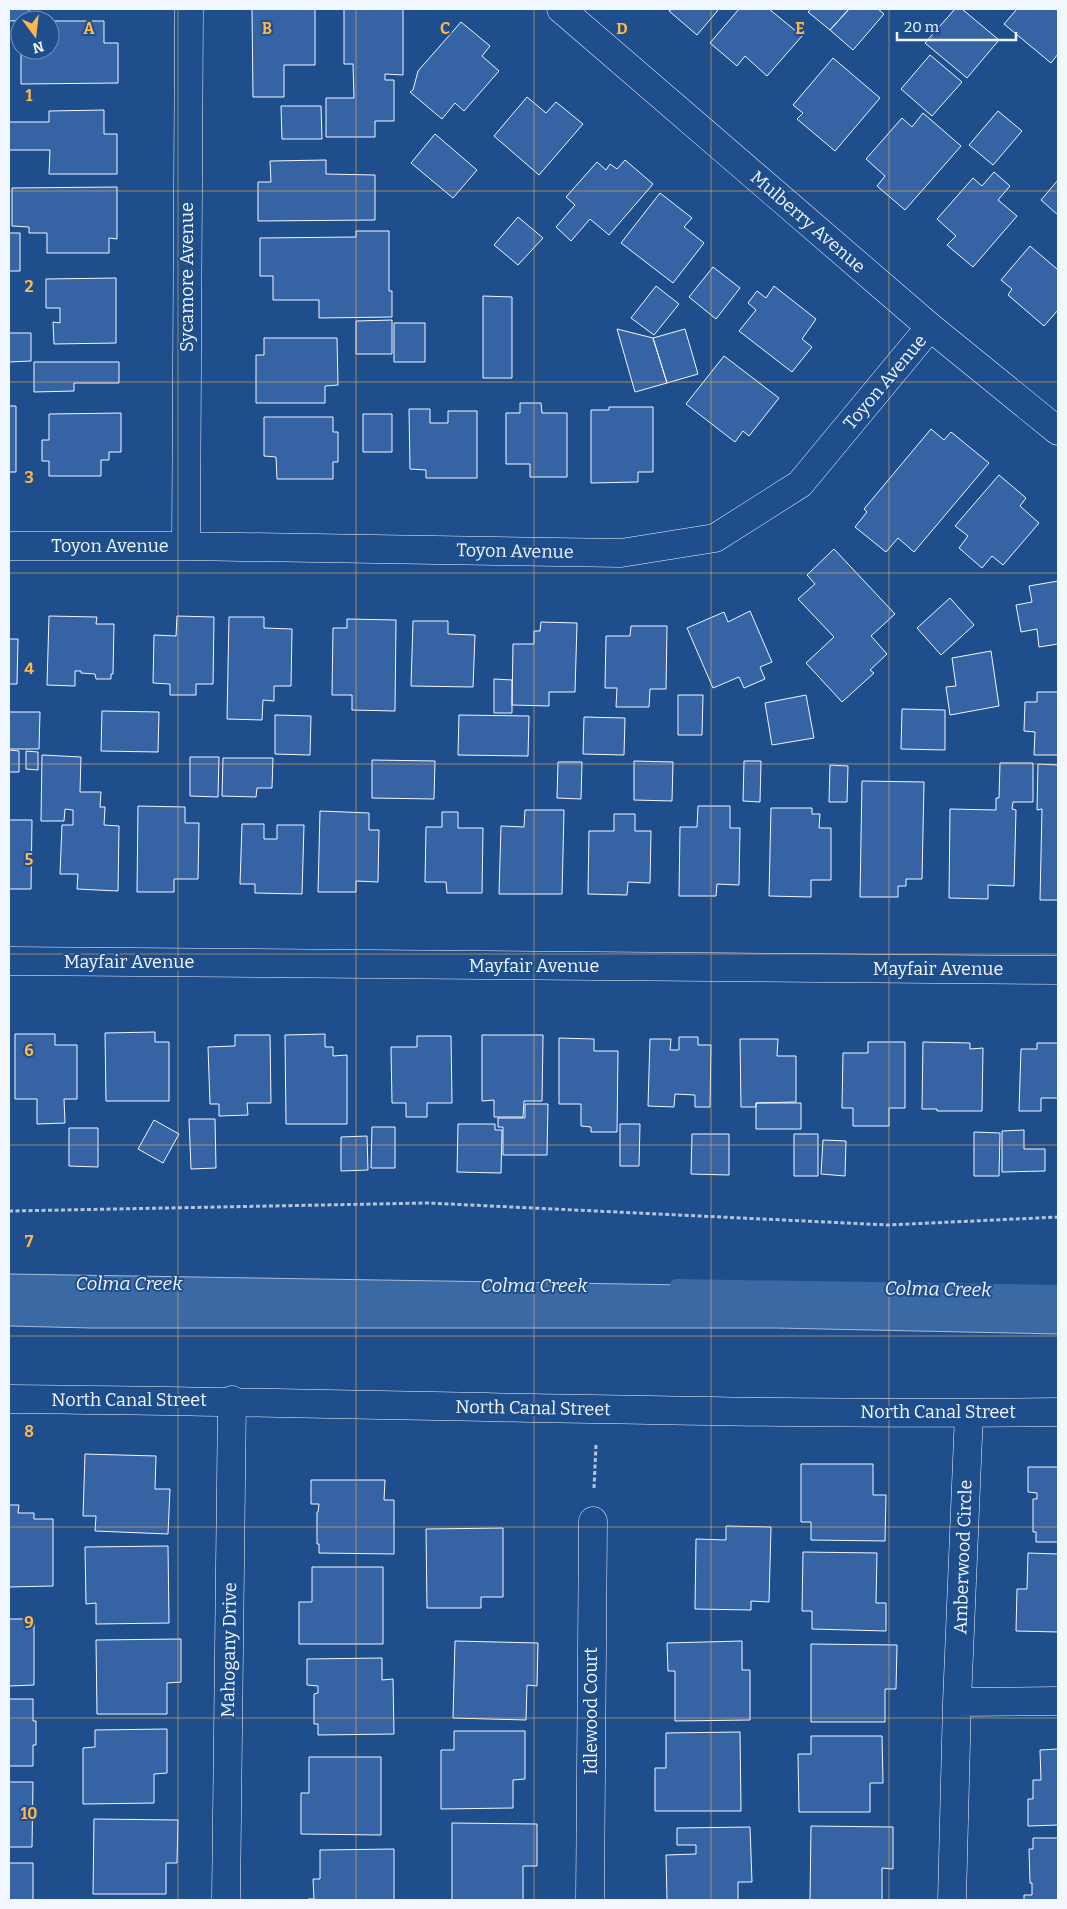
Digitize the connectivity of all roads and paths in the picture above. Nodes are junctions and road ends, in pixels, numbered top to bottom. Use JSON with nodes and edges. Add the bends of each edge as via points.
{"nodes":[{"id":1,"x":189,"y":9,"type":"edge"},
{"id":2,"x":561,"y":9,"type":"edge"},
{"id":3,"x":930,"y":327,"type":"junction"},
{"id":4,"x":1058,"y":431,"type":"edge"},
{"id":5,"x":9,"y":546,"type":"edge"},
{"id":6,"x":186,"y":546,"type":"junction"},
{"id":7,"x":9,"y":961,"type":"edge"},
{"id":8,"x":1058,"y":970,"type":"edge"},
{"id":9,"x":9,"y":1211,"type":"edge"},
{"id":10,"x":1058,"y":1217,"type":"edge"},
{"id":11,"x":9,"y":1399,"type":"edge"},
{"id":12,"x":232,"y":1400,"type":"junction"},
{"id":13,"x":597,"y":1409,"type":"junction"},
{"id":14,"x":1058,"y":1412,"type":"edge"},
{"id":15,"x":969,"y":1413,"type":"junction"},
{"id":16,"x":593,"y":1522,"type":"joint"},
{"id":17,"x":1058,"y":1701,"type":"edge"},
{"id":18,"x":957,"y":1702,"type":"junction"},
{"id":19,"x":226,"y":1900,"type":"edge"},
{"id":20,"x":590,"y":1900,"type":"edge"},
{"id":21,"x":952,"y":1900,"type":"edge"}],
"edges":[{"from":1,"to":6,"type":"street","name":"Sycamore Avenue"},
{"from":2,"to":3,"type":"street","name":"Mulberry Avenue"},
{"from":3,"to":4,"type":"street","name":"Mulberry Avenue"},
{"from":3,"to":6,"type":"street","name":"Toyon Avenue","via":[[800,484],[715,538],[621,553]]},
{"from":5,"to":6,"type":"street","name":"Toyon Avenue"},
{"from":7,"to":8,"type":"street","name":"Mayfair Avenue"},
{"from":9,"to":10,"type":"path","via":[[428,1203],[888,1225]]},
{"from":11,"to":12,"type":"street","name":"North Canal Street"},
{"from":12,"to":13,"type":"street","name":"North Canal Street"},
{"from":12,"to":19,"type":"street","name":"Mahogany Drive"},
{"from":13,"to":15,"type":"street","name":"North Canal Street"},
{"from":13,"to":16,"type":"path"},
{"from":14,"to":15,"type":"street","name":"North Canal Street"},
{"from":15,"to":18,"type":"street","name":"Amberwood Circle"},
{"from":16,"to":20,"type":"street","name":"Idlewood Court"},
{"from":17,"to":18,"type":"street"},
{"from":18,"to":21,"type":"street","name":"Amberwood Circle"}]}
